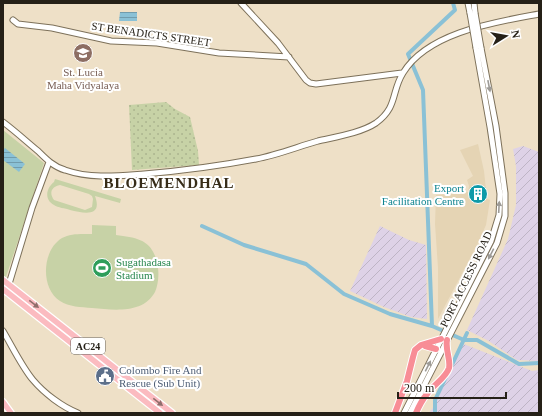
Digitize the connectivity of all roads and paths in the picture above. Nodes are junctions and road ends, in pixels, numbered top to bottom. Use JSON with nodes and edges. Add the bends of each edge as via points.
{"nodes":[{"id":1,"x":241,"y":3,"type":"edge"},
{"id":2,"x":468,"y":3,"type":"edge"},
{"id":3,"x":474,"y":3,"type":"edge"},
{"id":4,"x":473,"y":13,"type":"junction"},
{"id":5,"x":539,"y":14,"type":"edge"},
{"id":6,"x":13,"y":20,"type":"dead end"},
{"id":7,"x":289,"y":57,"type":"junction"},
{"id":8,"x":404,"y":71,"type":"junction"},
{"id":9,"x":3,"y":122,"type":"edge"},
{"id":10,"x":49,"y":162,"type":"junction"},
{"id":11,"x":3,"y":280,"type":"edge"},
{"id":12,"x":9,"y":284,"type":"junction"},
{"id":13,"x":3,"y":290,"type":"edge"},
{"id":14,"x":8,"y":294,"type":"junction"},
{"id":15,"x":3,"y":331,"type":"edge"},
{"id":16,"x":444,"y":340,"type":"junction"},
{"id":17,"x":418,"y":348,"type":"junction"},
{"id":18,"x":439,"y":350,"type":"junction"},
{"id":19,"x":447,"y":356,"type":"junction"},
{"id":20,"x":3,"y":402,"type":"edge"},
{"id":21,"x":68,"y":411,"type":"edge"},
{"id":22,"x":11,"y":413,"type":"edge"},
{"id":23,"x":78,"y":413,"type":"edge"},
{"id":24,"x":160,"y":413,"type":"edge"},
{"id":25,"x":172,"y":413,"type":"edge"},
{"id":26,"x":395,"y":413,"type":"edge"},
{"id":27,"x":404,"y":413,"type":"edge"},
{"id":28,"x":410,"y":413,"type":"edge"},
{"id":29,"x":416,"y":413,"type":"edge"}],
"edges":[{"from":1,"to":7,"type":"main road"},
{"from":2,"to":4,"type":"main road","name":"PORT ACCESS ROAD"},
{"from":3,"to":4,"type":"main road","name":"PORT ACCESS ROAD"},
{"from":4,"to":16,"type":"main road","name":"PORT ACCESS ROAD","bridge":true,"via":[[496,126],[506,198],[505,216],[497,243]]},
{"from":5,"to":8,"type":"main road","via":[[482,25],[440,41],[423,51]]},
{"from":6,"to":7,"type":"main road","name":"ST BENADICTS STREET","via":[[18,24],[52,28],[111,41],[157,43],[219,53]]},
{"from":7,"to":8,"type":"main road","via":[[306,80],[316,84]]},
{"from":8,"to":10,"type":"main road","via":[[391,108],[375,123],[257,159],[108,177],[82,175]]},
{"from":9,"to":10,"type":"main road"},
{"from":10,"to":12,"type":"main road"},
{"from":11,"to":12,"type":"main road","number":"AC24"},
{"from":12,"to":14,"type":"main road"},
{"from":12,"to":25,"type":"main road","number":"AC24","one_way":true},
{"from":13,"to":14,"type":"main road","number":"AC24"},
{"from":14,"to":24,"type":"main road","number":"AC24"},
{"from":15,"to":21,"type":"main road","via":[[33,380]]},
{"from":16,"to":17,"type":"highway"},
{"from":16,"to":18,"type":"main road","name":"PORT ACCESS ROAD"},
{"from":16,"to":19,"type":"highway"},
{"from":17,"to":18,"type":"highway","via":[[426,346]]},
{"from":17,"to":26,"type":"highway","via":[[414,353],[410,374]]},
{"from":18,"to":19,"type":"highway"},
{"from":27,"to":18,"type":"main road","name":"PORT ACCESS ROAD","one_way":true},
{"from":18,"to":28,"type":"main road","name":"PORT ACCESS ROAD"},
{"from":19,"to":29,"type":"highway","via":[[449,369],[427,394]]},
{"from":20,"to":22,"type":"main road"},
{"from":21,"to":23,"type":"main road"}]}
